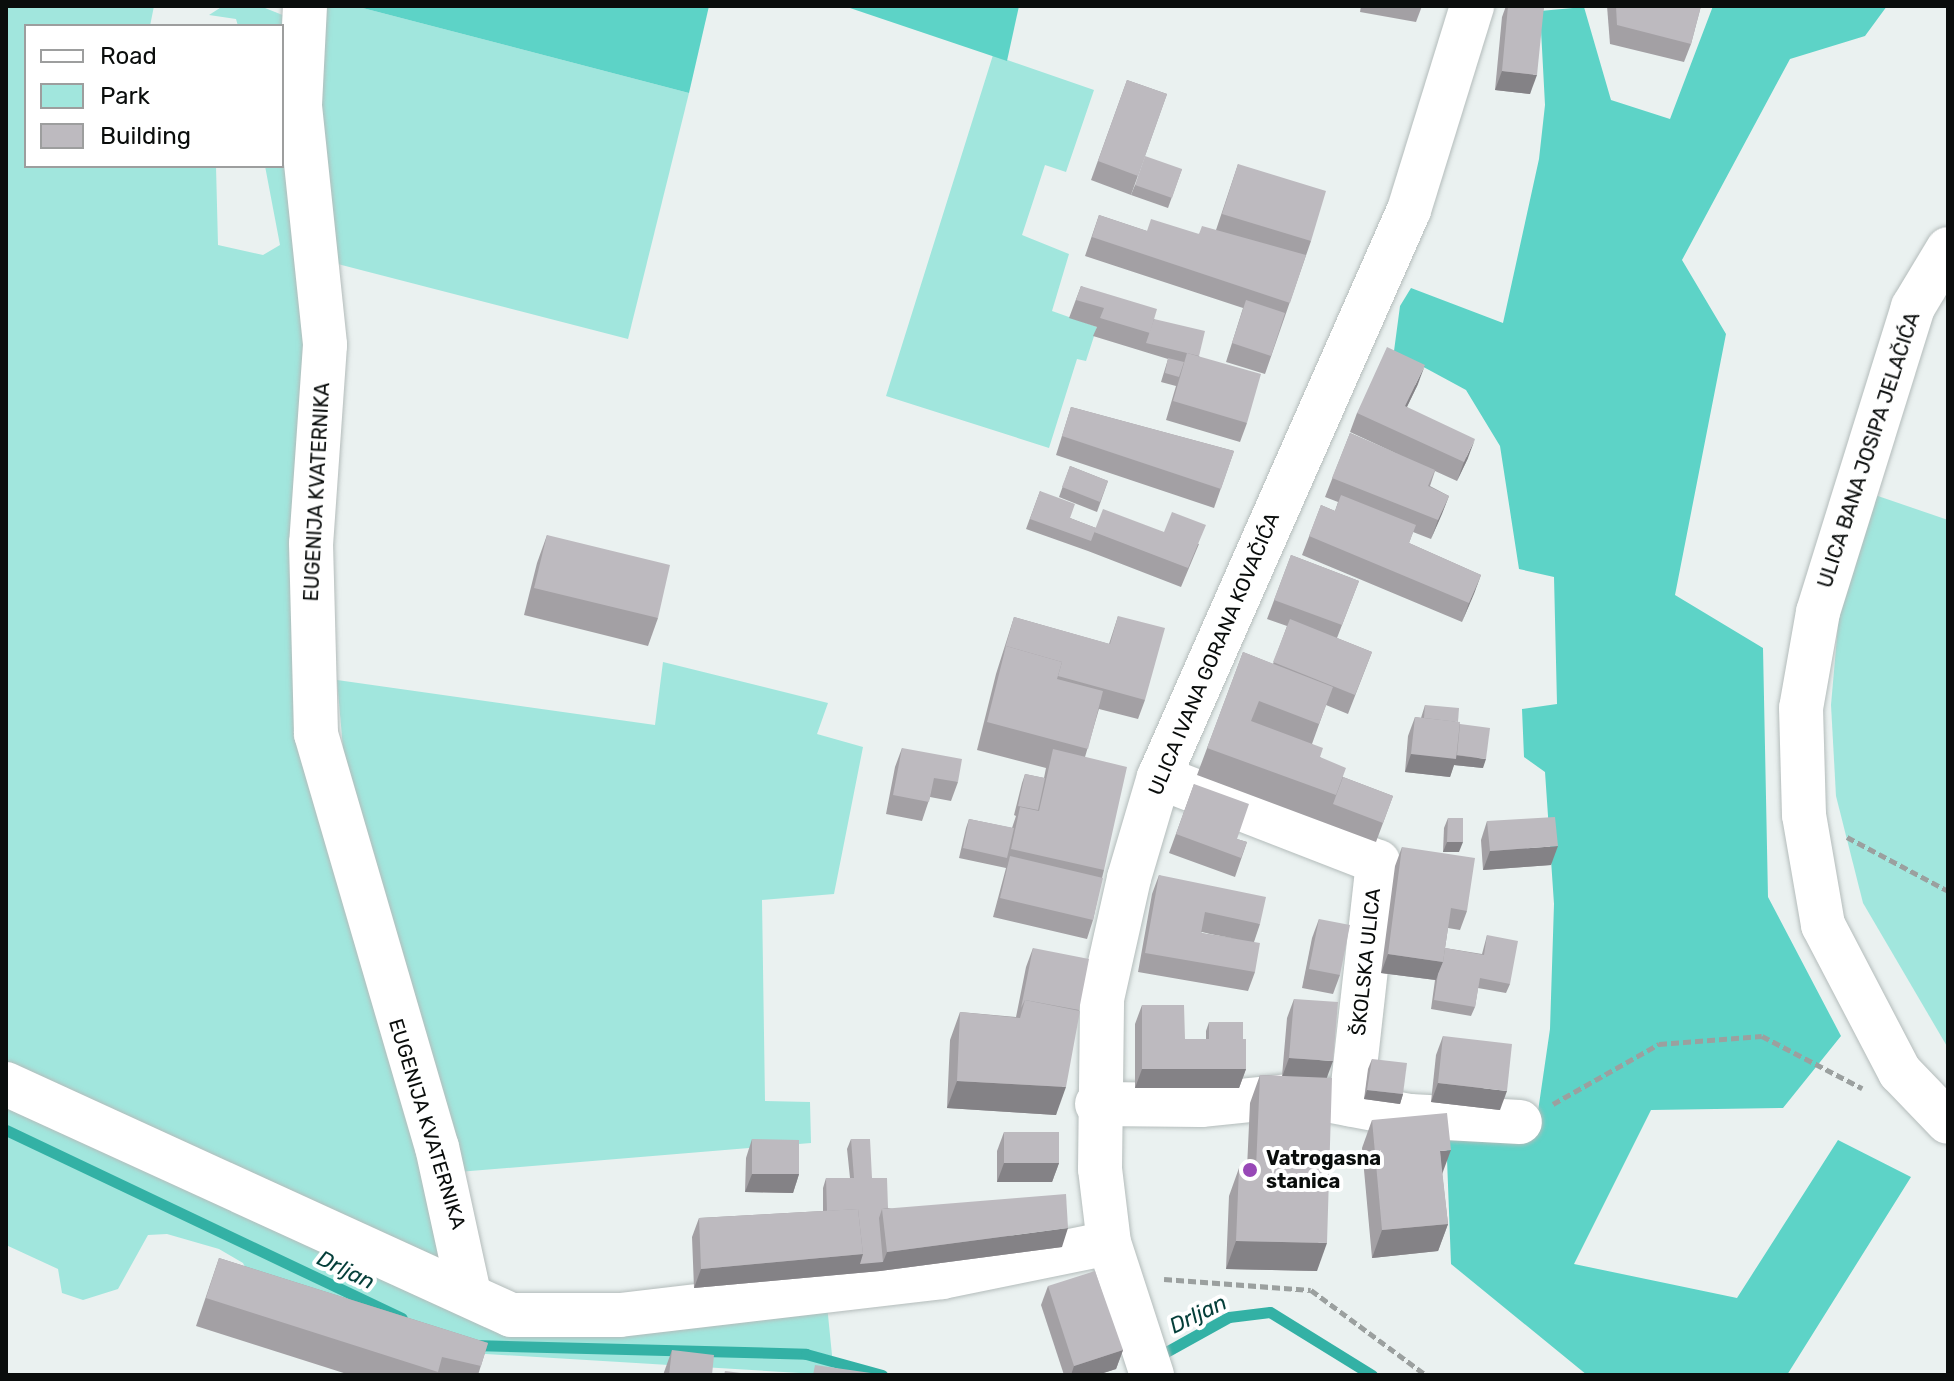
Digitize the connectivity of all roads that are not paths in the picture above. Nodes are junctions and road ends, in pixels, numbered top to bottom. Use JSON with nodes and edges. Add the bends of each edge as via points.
{"nodes":[{"id":1,"x":305,"y":6,"type":"edge"},
{"id":2,"x":1472,"y":6,"type":"edge"},
{"id":3,"x":1948,"y":249,"type":"edge"},
{"id":4,"x":1159,"y":777,"type":"junction"},
{"id":5,"x":6,"y":1084,"type":"edge"},
{"id":6,"x":1097,"y":1104,"type":"junction"},
{"id":7,"x":1351,"y":1104,"type":"junction"},
{"id":8,"x":1520,"y":1122,"type":"road end"},
{"id":9,"x":1948,"y":1122,"type":"edge"},
{"id":10,"x":1121,"y":1280,"type":"junction"},
{"id":11,"x":469,"y":1294,"type":"junction"},
{"id":12,"x":1152,"y":1375,"type":"edge"}],
"edges":[{"from":1,"to":11,"type":"street","name":"EUGENIJA KVATERNIKA","via":[[300,106],[325,345],[310,574],[316,734],[437,1147]]},
{"from":2,"to":4,"type":"street","name":"ULICA IVANA GORANA KOVAČIĆA","via":[[1380,282]]},
{"from":3,"to":9,"type":"street","name":"ULICA BANA JOSIPA JELAČIĆA","via":[[1913,307],[1818,612],[1801,708],[1804,815],[1823,925],[1900,1072]]},
{"from":4,"to":6,"type":"street","name":"ULICA IVANA GORANA KOVAČIĆA","via":[[1102,999]]},
{"from":4,"to":7,"type":"street","name":"ŠKOLSKA ULICA","via":[[1378,862]]},
{"from":5,"to":11,"type":"street"},
{"from":6,"to":7,"type":"street","via":[[1201,1105],[1300,1095]]},
{"from":6,"to":10,"type":"street","name":"ULICA IVANA GORANA KOVAČIĆA"},
{"from":7,"to":8,"type":"street"},
{"from":10,"to":11,"type":"street","via":[[942,1277],[620,1315],[535,1319]]},
{"from":10,"to":12,"type":"street","name":"ULICA IVANA GORANA KOVAČIĆA"}]}
